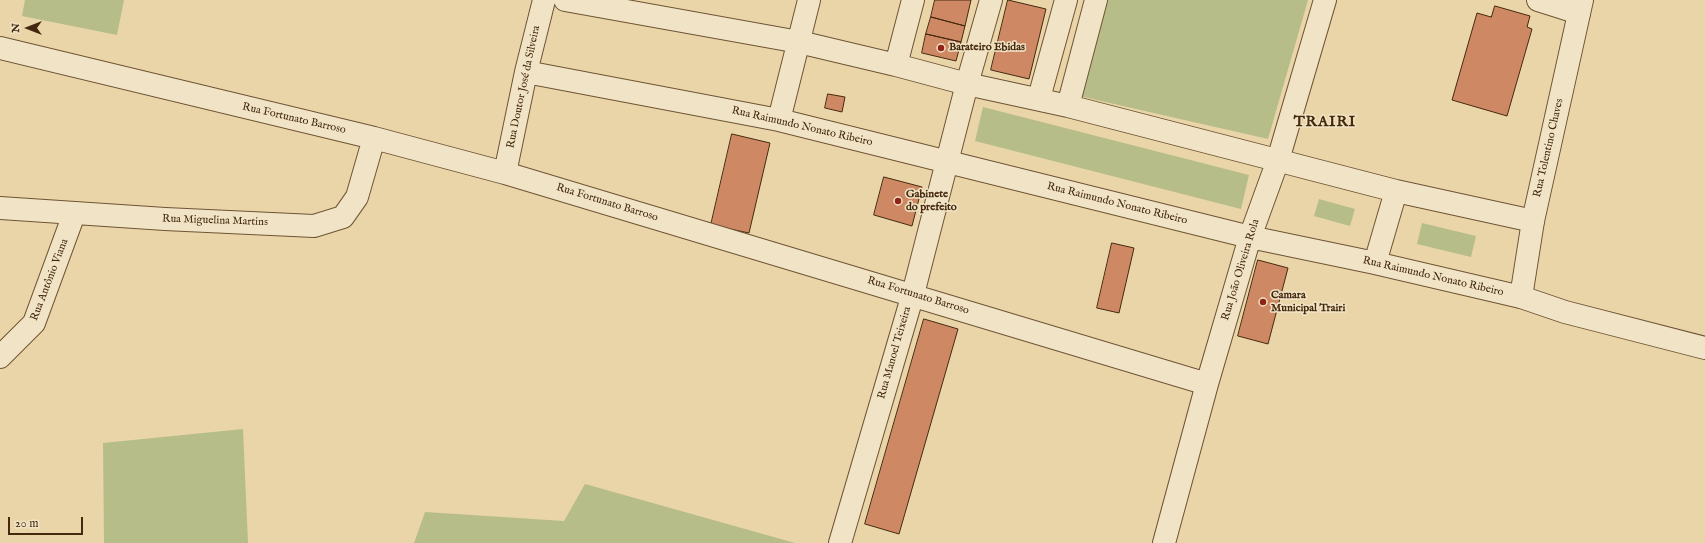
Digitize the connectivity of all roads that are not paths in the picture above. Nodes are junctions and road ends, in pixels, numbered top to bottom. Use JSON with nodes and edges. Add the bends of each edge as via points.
{"nodes":[{"id":1,"x":544,"y":0,"type":"edge"},
{"id":2,"x":565,"y":0,"type":"edge"},
{"id":3,"x":809,"y":0,"type":"edge"},
{"id":4,"x":913,"y":0,"type":"edge"},
{"id":5,"x":991,"y":0,"type":"edge"},
{"id":6,"x":1325,"y":0,"type":"edge"},
{"id":7,"x":1538,"y":0,"type":"edge"},
{"id":8,"x":1061,"y":1,"type":"edge"},
{"id":9,"x":1094,"y":6,"type":"edge"},
{"id":10,"x":1580,"y":6,"type":"edge"},
{"id":11,"x":799,"y":42,"type":"junction"},
{"id":12,"x":0,"y":48,"type":"edge"},
{"id":13,"x":896,"y":65,"type":"junction"},
{"id":14,"x":526,"y":72,"type":"junction"},
{"id":15,"x":967,"y":84,"type":"junction"},
{"id":16,"x":1039,"y":98,"type":"junction"},
{"id":17,"x":1068,"y":106,"type":"junction"},
{"id":18,"x":779,"y":120,"type":"junction"},
{"id":19,"x":374,"y":138,"type":"junction"},
{"id":20,"x":1278,"y":160,"type":"junction"},
{"id":21,"x":948,"y":161,"type":"junction"},
{"id":22,"x":505,"y":173,"type":"junction"},
{"id":23,"x":1396,"y":191,"type":"junction"},
{"id":24,"x":0,"y":208,"type":"edge"},
{"id":25,"x":74,"y":214,"type":"junction"},
{"id":26,"x":1533,"y":221,"type":"junction"},
{"id":27,"x":1250,"y":237,"type":"junction"},
{"id":28,"x":1375,"y":263,"type":"junction"},
{"id":29,"x":913,"y":294,"type":"junction"},
{"id":30,"x":1521,"y":298,"type":"junction"},
{"id":31,"x":1705,"y":348,"type":"edge"},
{"id":32,"x":0,"y":357,"type":"edge"},
{"id":33,"x":1207,"y":384,"type":"junction"},
{"id":34,"x":840,"y":543,"type":"edge"},
{"id":35,"x":1164,"y":543,"type":"edge"}],
"edges":[{"from":1,"to":14,"type":"street","name":"Rua Doutor José da Silveira"},
{"from":2,"to":11,"type":"street"},
{"from":3,"to":11,"type":"street"},
{"from":4,"to":13,"type":"street"},
{"from":5,"to":15,"type":"street","name":"Rua Manoel Teixeira"},
{"from":6,"to":20,"type":"street","name":"Rua João Oliveira Rola"},
{"from":7,"to":10,"type":"street"},
{"from":8,"to":9,"type":"street"},
{"from":8,"to":16,"type":"street"},
{"from":9,"to":17,"type":"street"},
{"from":10,"to":26,"type":"street","name":"Rua Tolentino Chaves"},
{"from":11,"to":13,"type":"street"},
{"from":11,"to":18,"type":"street"},
{"from":12,"to":19,"type":"street","name":"Rua Fortunato Barroso"},
{"from":13,"to":15,"type":"street"},
{"from":14,"to":18,"type":"street","name":"Rua Raimundo Nonato Ribeiro"},
{"from":14,"to":22,"type":"street","name":"Rua Doutor José da Silveira"},
{"from":15,"to":16,"type":"street"},
{"from":15,"to":21,"type":"street","name":"Rua Manoel Teixeira"},
{"from":16,"to":17,"type":"street"},
{"from":17,"to":20,"type":"street"},
{"from":18,"to":21,"type":"street","name":"Rua Raimundo Nonato Ribeiro"},
{"from":19,"to":22,"type":"street","name":"Rua Fortunato Barroso"},
{"from":19,"to":25,"type":"street","name":"Rua Miguelina Martins","via":[[357,197],[343,217],[314,226]]},
{"from":20,"to":23,"type":"street"},
{"from":20,"to":27,"type":"street","name":"Rua João Oliveira Rola"},
{"from":21,"to":27,"type":"street","name":"Rua Raimundo Nonato Ribeiro"},
{"from":21,"to":29,"type":"street","name":"Rua Manoel Teixeira"},
{"from":22,"to":29,"type":"street","name":"Rua Fortunato Barroso"},
{"from":23,"to":26,"type":"street"},
{"from":23,"to":28,"type":"street"},
{"from":24,"to":25,"type":"street","name":"Rua Miguelina Martins"},
{"from":25,"to":32,"type":"street","name":"Rua Antônio Viana","via":[[34,323]]},
{"from":26,"to":30,"type":"street","name":"Rua Tolentino Chaves"},
{"from":27,"to":28,"type":"street","name":"Rua Raimundo Nonato Ribeiro"},
{"from":27,"to":33,"type":"street","name":"Rua João Oliveira Rola"},
{"from":28,"to":30,"type":"street","name":"Rua Raimundo Nonato Ribeiro"},
{"from":29,"to":33,"type":"street","name":"Rua Fortunato Barroso"},
{"from":29,"to":34,"type":"street","name":"Rua Manoel Teixeira"},
{"from":30,"to":31,"type":"street","name":"Rua Raimundo Nonato Ribeiro"},
{"from":33,"to":35,"type":"street","name":"Rua João Oliveira Rola"}]}
